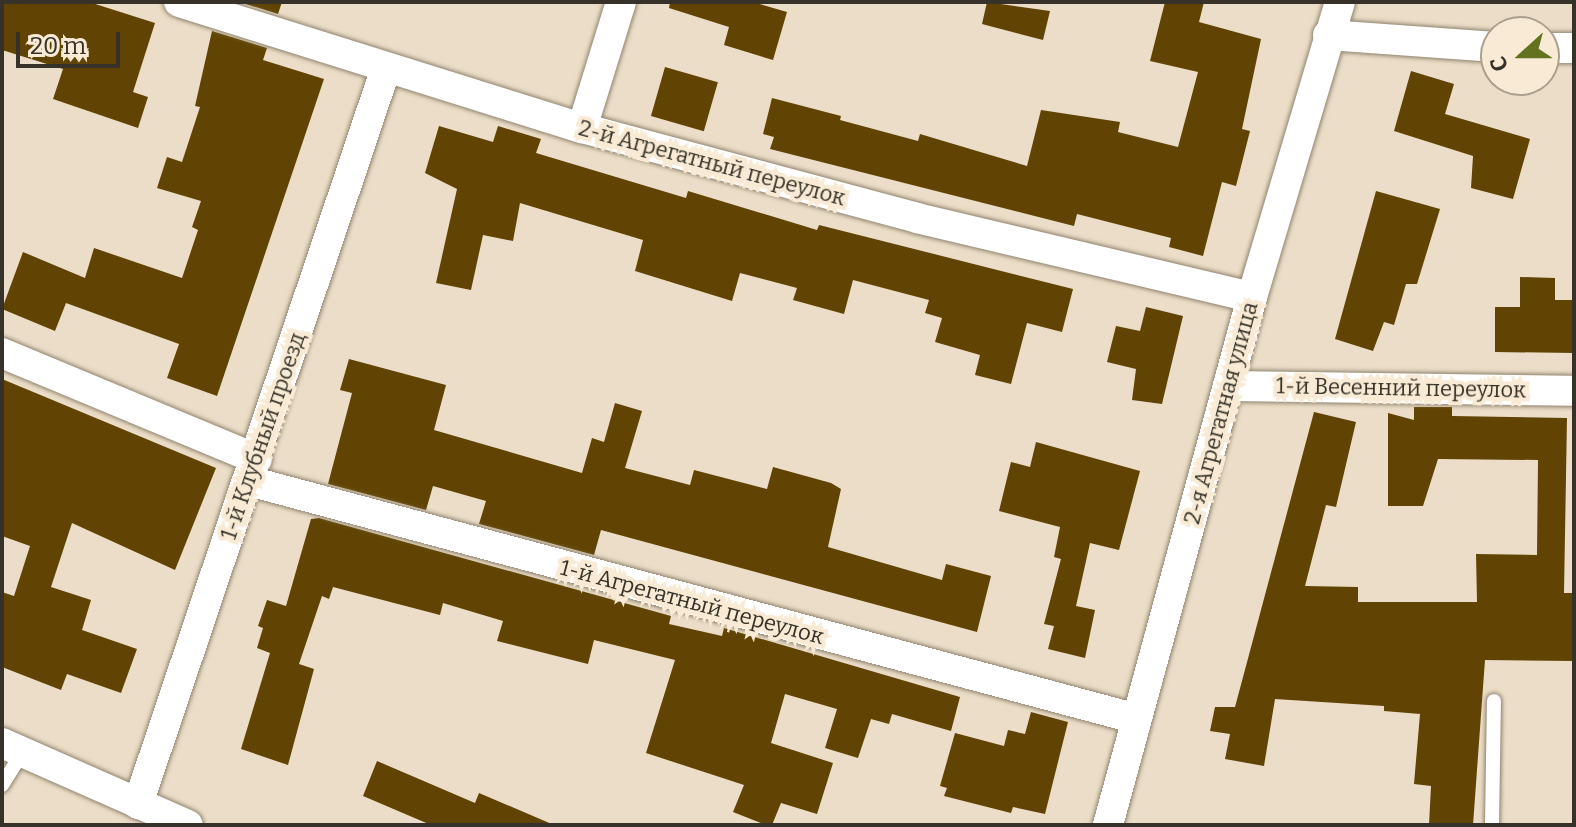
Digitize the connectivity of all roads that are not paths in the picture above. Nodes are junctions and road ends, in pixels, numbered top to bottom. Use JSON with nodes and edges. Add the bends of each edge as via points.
{"nodes":[{"id":1,"x":180,"y":2,"type":"edge"},
{"id":2,"x":621,"y":2,"type":"edge"},
{"id":3,"x":1340,"y":2,"type":"edge"},
{"id":4,"x":1328,"y":35,"type":"junction"},
{"id":5,"x":1480,"y":46,"type":"edge"},
{"id":6,"x":386,"y":68,"type":"junction"},
{"id":7,"x":582,"y":128,"type":"junction"},
{"id":8,"x":1252,"y":297,"type":"junction"},
{"id":9,"x":2,"y":353,"type":"edge"},
{"id":10,"x":1228,"y":386,"type":"junction"},
{"id":11,"x":1574,"y":391,"type":"edge"},
{"id":12,"x":253,"y":470,"type":"junction"},
{"id":13,"x":1494,"y":701,"type":"dead end"},
{"id":14,"x":1137,"y":719,"type":"junction"},
{"id":15,"x":12,"y":748,"type":"edge"},
{"id":16,"x":2,"y":785,"type":"edge"},
{"id":17,"x":138,"y":804,"type":"junction"},
{"id":18,"x":188,"y":825,"type":"edge"},
{"id":19,"x":1108,"y":825,"type":"edge"},
{"id":20,"x":1492,"y":825,"type":"edge"}],
"edges":[{"from":1,"to":6,"type":"street","name":"2-й Агрегатный переулок"},
{"from":2,"to":7,"type":"street"},
{"from":3,"to":4,"type":"street","name":"2-я Агрегатная улица"},
{"from":4,"to":5,"type":"street"},
{"from":4,"to":8,"type":"street","name":"2-я Агрегатная улица"},
{"from":6,"to":7,"type":"street","name":"2-й Агрегатный переулок"},
{"from":6,"to":12,"type":"street","name":"1-й Клубный проезд"},
{"from":7,"to":8,"type":"street","name":"2-й Агрегатный переулок","via":[[917,218]]},
{"from":8,"to":10,"type":"street","name":"2-я Агрегатная улица"},
{"from":9,"to":12,"type":"street","name":"1-й Агрегатный переулок"},
{"from":10,"to":11,"type":"street","name":"1-й Весенний переулок"},
{"from":10,"to":14,"type":"street","name":"2-я Агрегатная улица"},
{"from":12,"to":14,"type":"street","name":"1-й Агрегатный переулок"},
{"from":12,"to":17,"type":"street","name":"1-й Клубный проезд"},
{"from":13,"to":20,"type":"lane"},
{"from":14,"to":19,"type":"street","name":"2-я Агрегатная улица"},
{"from":15,"to":16,"type":"lane"},
{"from":15,"to":17,"type":"street"},
{"from":17,"to":18,"type":"street"}]}
